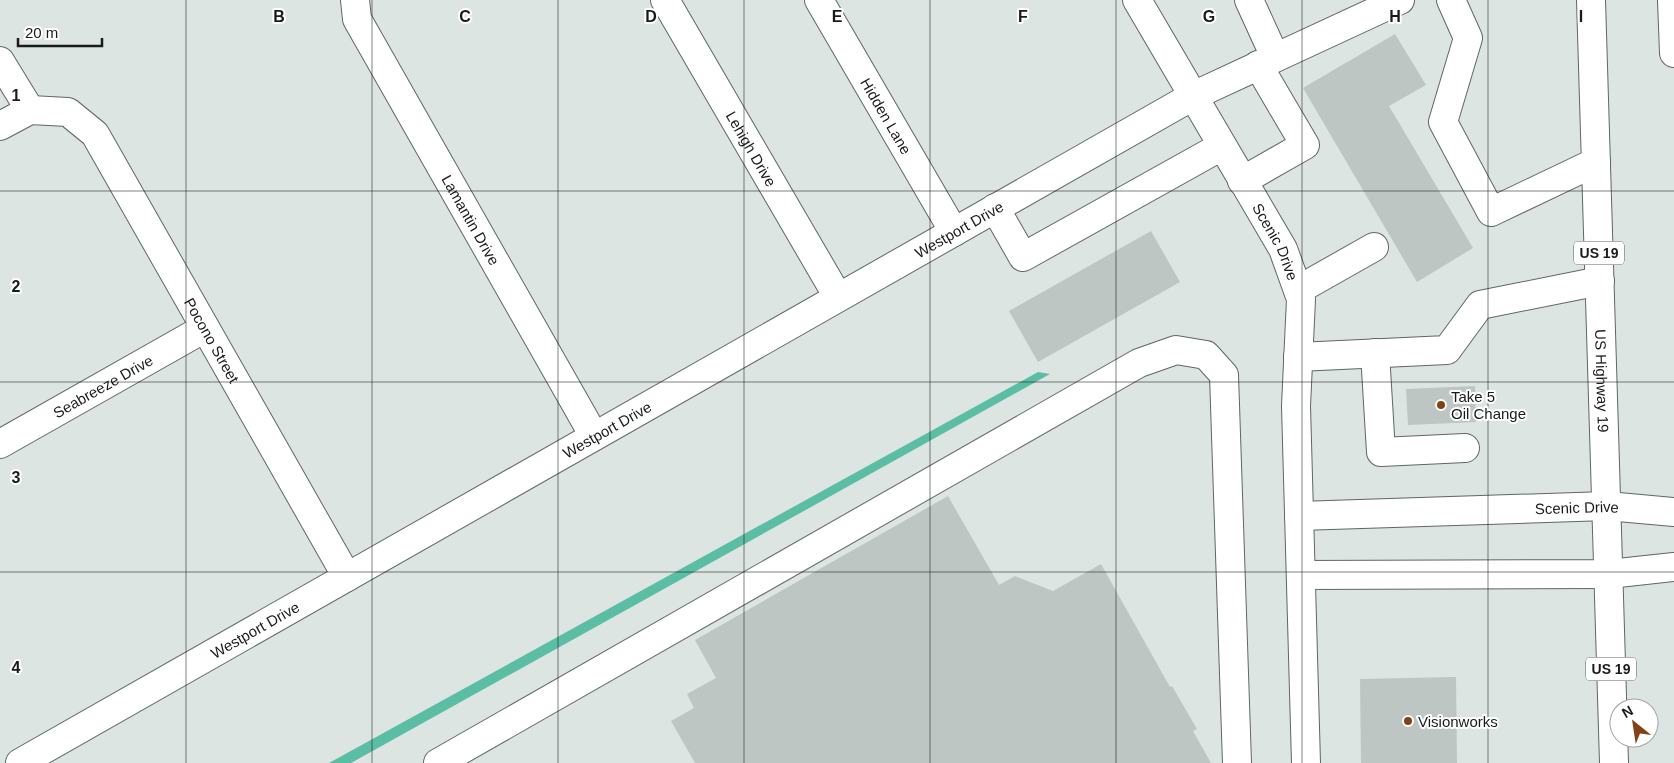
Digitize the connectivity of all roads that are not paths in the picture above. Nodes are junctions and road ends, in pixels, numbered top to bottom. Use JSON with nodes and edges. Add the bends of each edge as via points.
{"nodes":[{"id":1,"x":355,"y":0,"type":"edge"},
{"id":2,"x":665,"y":0,"type":"edge"},
{"id":3,"x":819,"y":0,"type":"edge"},
{"id":4,"x":1137,"y":0,"type":"edge"},
{"id":5,"x":1249,"y":0,"type":"edge"},
{"id":6,"x":1400,"y":0,"type":"edge"},
{"id":7,"x":1451,"y":0,"type":"edge"},
{"id":8,"x":1591,"y":0,"type":"edge"},
{"id":9,"x":1672,"y":0,"type":"edge"},
{"id":10,"x":1352,"y":10,"type":"edge"},
{"id":11,"x":1674,"y":53,"type":"edge"},
{"id":12,"x":0,"y":61,"type":"edge"},
{"id":13,"x":1267,"y":61,"type":"junction"},
{"id":14,"x":1193,"y":96,"type":"junction"},
{"id":15,"x":30,"y":110,"type":"junction"},
{"id":16,"x":0,"y":126,"type":"edge"},
{"id":17,"x":1222,"y":146,"type":"junction"},
{"id":18,"x":1596,"y":162,"type":"junction"},
{"id":19,"x":1242,"y":181,"type":"junction"},
{"id":20,"x":995,"y":208,"type":"junction"},
{"id":21,"x":954,"y":232,"type":"junction"},
{"id":22,"x":1374,"y":247,"type":"dead end"},
{"id":23,"x":1600,"y":281,"type":"junction"},
{"id":24,"x":1298,"y":290,"type":"junction"},
{"id":25,"x":838,"y":297,"type":"junction"},
{"id":26,"x":205,"y":328,"type":"junction"},
{"id":27,"x":1375,"y":353,"type":"junction"},
{"id":28,"x":1298,"y":357,"type":"junction"},
{"id":29,"x":594,"y":436,"type":"junction"},
{"id":30,"x":0,"y":444,"type":"edge"},
{"id":31,"x":1465,"y":448,"type":"dead end"},
{"id":32,"x":1607,"y":506,"type":"junction"},
{"id":33,"x":1674,"y":512,"type":"edge"},
{"id":34,"x":1299,"y":516,"type":"junction"},
{"id":35,"x":1674,"y":567,"type":"edge"},
{"id":36,"x":1609,"y":574,"type":"junction"},
{"id":37,"x":1301,"y":575,"type":"junction"},
{"id":38,"x":347,"y":577,"type":"junction"},
{"id":39,"x":20,"y":763,"type":"edge"},
{"id":40,"x":438,"y":763,"type":"edge"},
{"id":41,"x":1237,"y":763,"type":"edge"},
{"id":42,"x":1306,"y":763,"type":"edge"},
{"id":43,"x":1614,"y":763,"type":"edge"}],
"edges":[{"from":1,"to":29,"type":"main road","name":"Lamantin Drive","via":[[357,19]]},
{"from":2,"to":25,"type":"main road","name":"Lehigh Drive"},
{"from":3,"to":21,"type":"main road","name":"Hidden Lane"},
{"from":4,"to":14,"type":"main road","name":"Scenic Drive"},
{"from":5,"to":13,"type":"main road"},
{"from":6,"to":10,"type":"main road","name":"Westport Drive"},
{"from":7,"to":18,"type":"main road","via":[[1468,38],[1443,122],[1492,212]]},
{"from":8,"to":18,"type":"main road","name":"US Highway 19","number":"US 19"},
{"from":9,"to":11,"type":"main road"},
{"from":10,"to":13,"type":"main road","name":"Westport Drive"},
{"from":12,"to":15,"type":"main road"},
{"from":13,"to":14,"type":"main road","name":"Westport Drive"},
{"from":13,"to":19,"type":"main road","via":[[1305,145]]},
{"from":14,"to":17,"type":"main road","name":"Scenic Drive"},
{"from":14,"to":20,"type":"main road","name":"Westport Drive"},
{"from":15,"to":16,"type":"main road"},
{"from":15,"to":26,"type":"main road","name":"Pocono Street","via":[[68,112],[96,134]]},
{"from":17,"to":19,"type":"main road","name":"Scenic Drive"},
{"from":17,"to":20,"type":"main road","via":[[1023,257]]},
{"from":18,"to":23,"type":"main road","name":"US Highway 19","number":"US 19"},
{"from":19,"to":24,"type":"main road","name":"Scenic Drive","via":[[1282,249]]},
{"from":20,"to":21,"type":"main road","name":"Westport Drive"},
{"from":21,"to":25,"type":"main road","name":"Westport Drive"},
{"from":22,"to":24,"type":"main road"},
{"from":23,"to":27,"type":"main road","via":[[1480,305],[1447,350]]},
{"from":23,"to":32,"type":"main road","name":"US Highway 19","number":"US 19"},
{"from":24,"to":28,"type":"main road","name":"Scenic Drive","via":[[1301,299]]},
{"from":25,"to":29,"type":"main road","name":"Westport Drive"},
{"from":26,"to":30,"type":"main road","name":"Seabreeze Drive"},
{"from":26,"to":38,"type":"main road","name":"Pocono Street"},
{"from":27,"to":28,"type":"main road"},
{"from":27,"to":31,"type":"main road","via":[[1381,452]]},
{"from":28,"to":34,"type":"main road","name":"Scenic Drive"},
{"from":29,"to":38,"type":"main road","name":"Westport Drive"},
{"from":32,"to":33,"type":"main road","name":"Scenic Drive"},
{"from":32,"to":34,"type":"main road","name":"Scenic Drive"},
{"from":32,"to":36,"type":"main road","name":"US Highway 19","number":"US 19"},
{"from":34,"to":37,"type":"main road","name":"Scenic Drive"},
{"from":35,"to":36,"type":"main road"},
{"from":36,"to":37,"type":"main road"},
{"from":36,"to":43,"type":"main road","name":"US Highway 19","number":"US 19"},
{"from":37,"to":42,"type":"main road","name":"Scenic Drive"},
{"from":38,"to":39,"type":"main road","name":"Westport Drive"},
{"from":40,"to":41,"type":"main road","via":[[1139,363],[1176,350],[1206,355],[1224,376]]}]}
